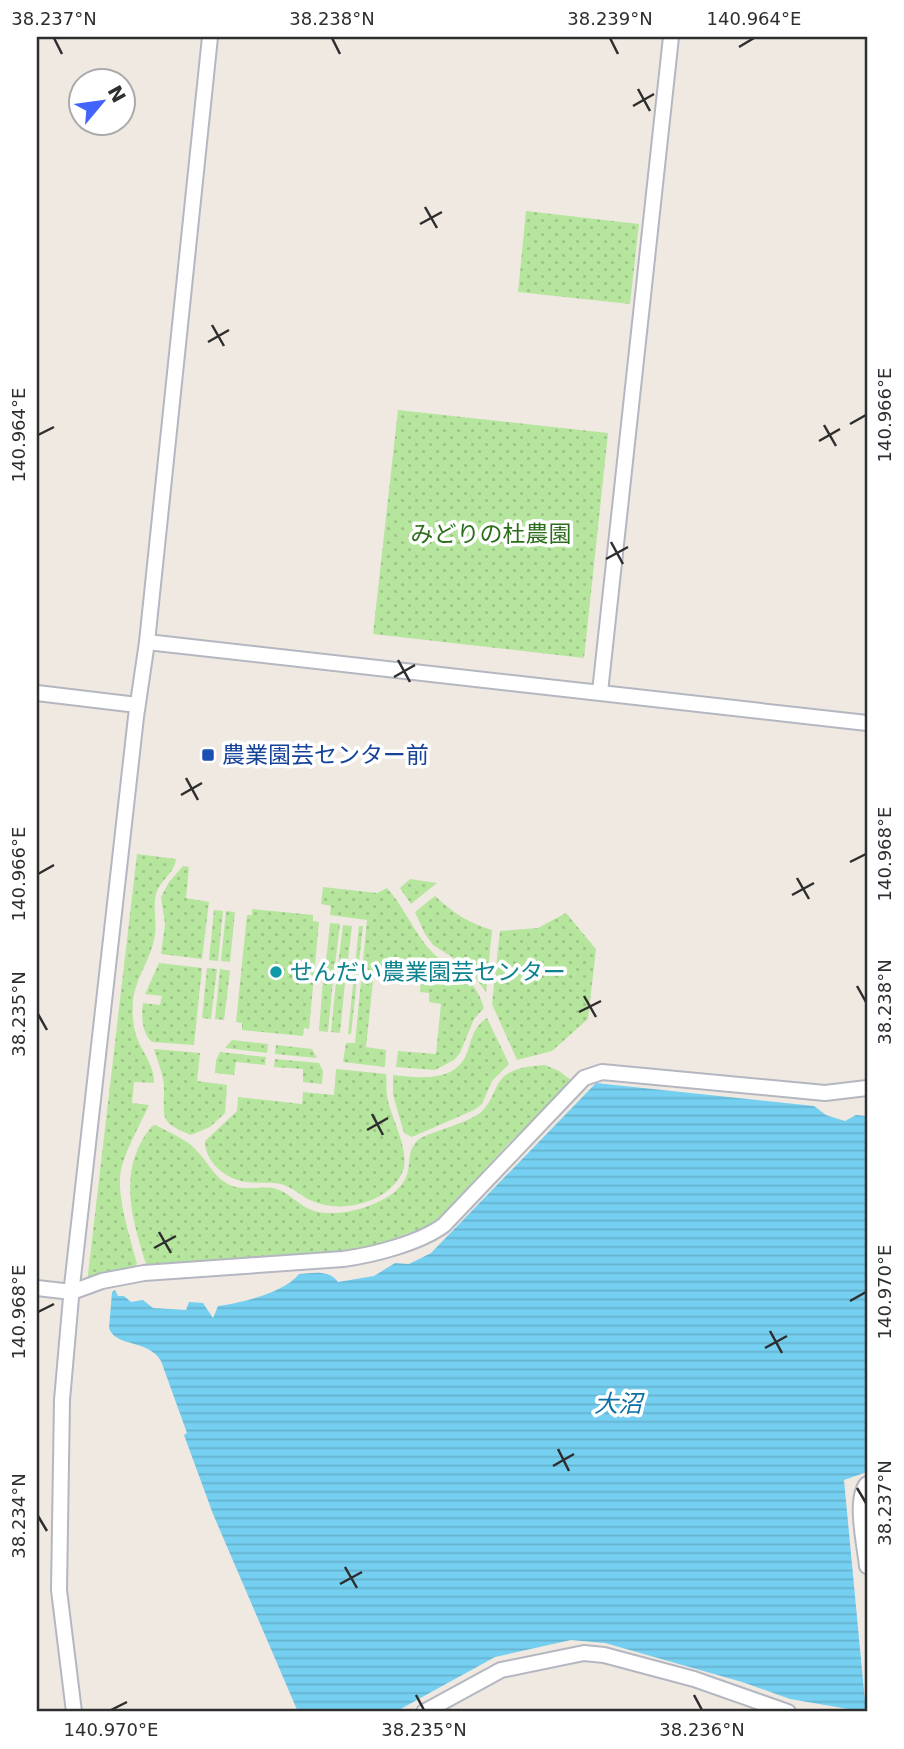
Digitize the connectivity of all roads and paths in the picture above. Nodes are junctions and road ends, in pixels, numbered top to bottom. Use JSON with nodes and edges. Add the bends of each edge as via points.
{"nodes":[{"id":1,"x":210,"y":37,"type":"edge"},
{"id":2,"x":671,"y":37,"type":"edge"},
{"id":3,"x":147,"y":642,"type":"junction"},
{"id":4,"x":600,"y":692,"type":"junction"},
{"id":5,"x":37,"y":693,"type":"edge"},
{"id":6,"x":137,"y":705,"type":"junction"},
{"id":7,"x":867,"y":723,"type":"edge"},
{"id":8,"x":867,"y":1088,"type":"edge"},
{"id":9,"x":37,"y":1288,"type":"edge"},
{"id":10,"x":72,"y":1292,"type":"junction"},
{"id":11,"x":867,"y":1484,"type":"edge"},
{"id":12,"x":867,"y":1566,"type":"edge"},
{"id":13,"x":74,"y":1712,"type":"edge"},
{"id":14,"x":424,"y":1712,"type":"edge"},
{"id":15,"x":788,"y":1712,"type":"edge"}],
"edges":[{"from":1,"to":3,"type":"street"},
{"from":2,"to":4,"type":"street"},
{"from":3,"to":4,"type":"street"},
{"from":3,"to":6,"type":"street"},
{"from":4,"to":7,"type":"street"},
{"from":5,"to":6,"type":"street"},
{"from":6,"to":10,"type":"street"},
{"from":8,"to":10,"type":"street","via":[[825,1093],[593,1073],[434,1232],[357,1257],[144,1273]]},
{"from":9,"to":10,"type":"street"},
{"from":10,"to":13,"type":"street","via":[[62,1400],[60,1590]]},
{"from":11,"to":12,"type":"street","via":[[862,1489],[861,1506]]},
{"from":14,"to":15,"type":"street","via":[[501,1670],[584,1653],[694,1679]]}]}
